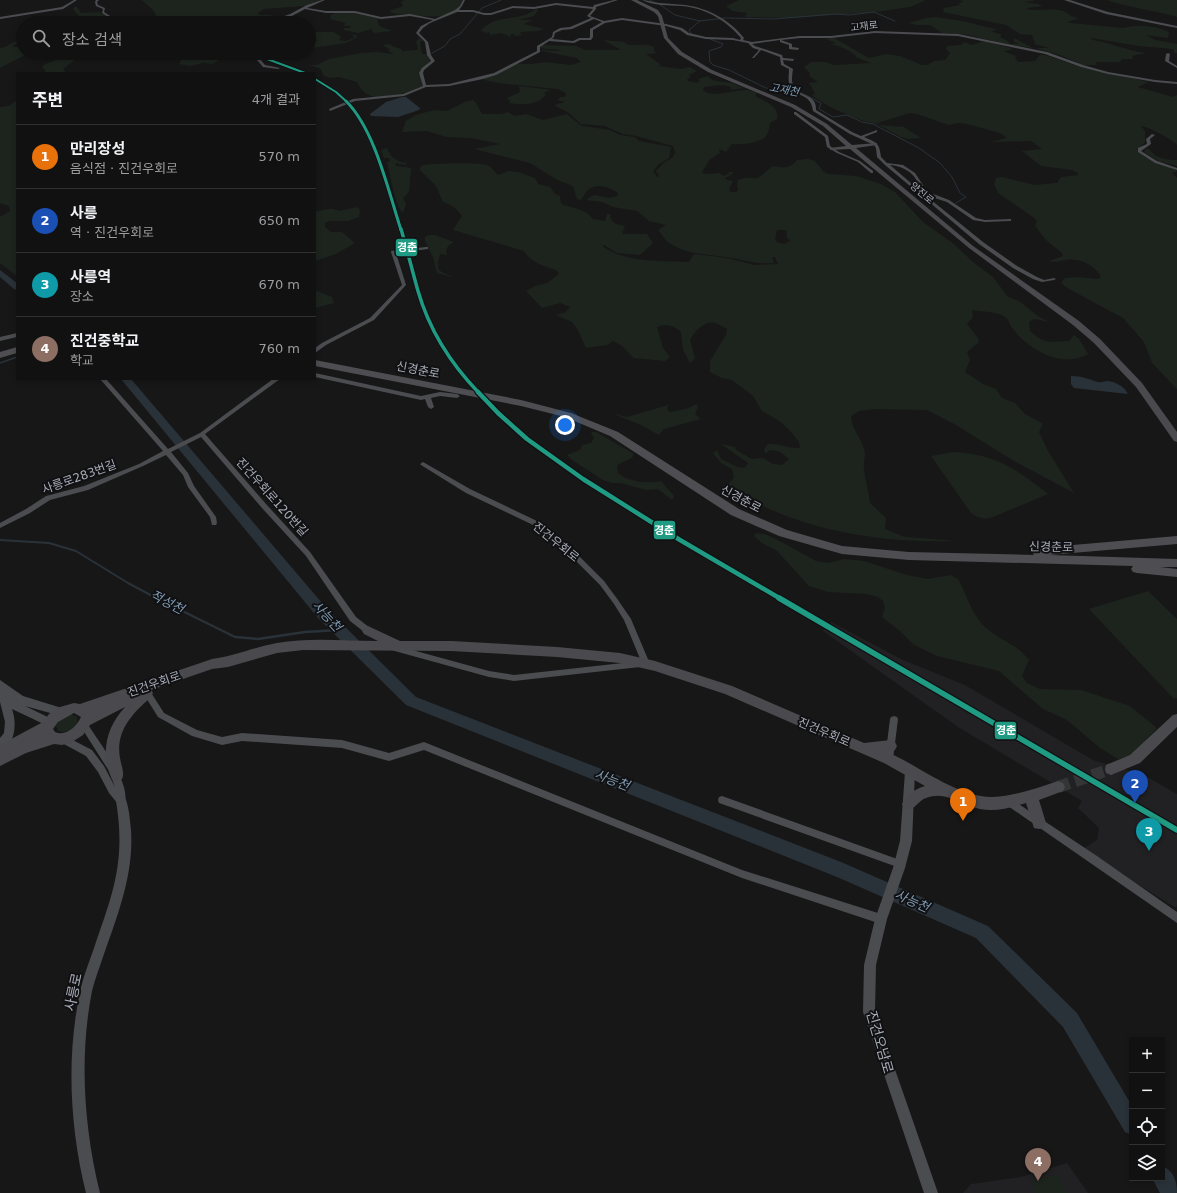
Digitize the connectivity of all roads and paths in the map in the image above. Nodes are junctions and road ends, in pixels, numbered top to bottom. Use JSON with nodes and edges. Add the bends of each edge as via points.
{"nodes":[{"id":1,"x":76,"y":0,"type":"edge"},
{"id":2,"x":98,"y":0,"type":"edge"},
{"id":3,"x":324,"y":0,"type":"edge"},
{"id":4,"x":464,"y":0,"type":"edge"},
{"id":5,"x":617,"y":0,"type":"edge"},
{"id":6,"x":633,"y":0,"type":"edge"},
{"id":7,"x":637,"y":0,"type":"edge"},
{"id":8,"x":644,"y":0,"type":"edge"},
{"id":9,"x":1066,"y":0,"type":"edge"},
{"id":10,"x":305,"y":8,"type":"junction"},
{"id":11,"x":595,"y":8,"type":"junction"},
{"id":12,"x":458,"y":10,"type":"junction"},
{"id":13,"x":109,"y":16,"type":"edge"},
{"id":14,"x":284,"y":16,"type":"edge"},
{"id":15,"x":0,"y":18,"type":"edge"},
{"id":16,"x":595,"y":18,"type":"junction"},
{"id":17,"x":434,"y":19,"type":"junction"},
{"id":18,"x":604,"y":22,"type":"junction"},
{"id":19,"x":664,"y":25,"type":"junction"},
{"id":20,"x":1177,"y":27,"type":"edge"},
{"id":21,"x":549,"y":40,"type":"junction"},
{"id":22,"x":741,"y":40,"type":"junction"},
{"id":23,"x":779,"y":40,"type":"junction"},
{"id":24,"x":750,"y":43,"type":"junction"},
{"id":25,"x":761,"y":49,"type":"junction"},
{"id":26,"x":798,"y":50,"type":"dead end"},
{"id":27,"x":1168,"y":54,"type":"dead end"},
{"id":28,"x":753,"y":57,"type":"dead end"},
{"id":29,"x":782,"y":59,"type":"junction"},
{"id":30,"x":259,"y":60,"type":"edge"},
{"id":31,"x":793,"y":60,"type":"dead end"},
{"id":32,"x":1177,"y":67,"type":"edge"},
{"id":33,"x":278,"y":68,"type":"dead end"},
{"id":34,"x":1177,"y":82,"type":"edge"},
{"id":35,"x":425,"y":86,"type":"junction"},
{"id":36,"x":330,"y":110,"type":"dead end"},
{"id":37,"x":795,"y":113,"type":"dead end"},
{"id":38,"x":876,"y":131,"type":"dead end"},
{"id":39,"x":1153,"y":135,"type":"dead end"},
{"id":40,"x":862,"y":137,"type":"junction"},
{"id":41,"x":875,"y":144,"type":"junction"},
{"id":42,"x":854,"y":146,"type":"junction"},
{"id":43,"x":832,"y":149,"type":"junction"},
{"id":44,"x":886,"y":164,"type":"junction"},
{"id":45,"x":1177,"y":168,"type":"edge"},
{"id":46,"x":872,"y":172,"type":"dead end"},
{"id":47,"x":921,"y":193,"type":"junction"},
{"id":48,"x":1009,"y":220,"type":"dead end"},
{"id":49,"x":426,"y":248,"type":"dead end"},
{"id":50,"x":1054,"y":279,"type":"dead end"},
{"id":51,"x":16,"y":335,"type":"edge"},
{"id":52,"x":0,"y":339,"type":"edge"},
{"id":53,"x":16,"y":344,"type":"edge"},
{"id":54,"x":0,"y":349,"type":"edge"},
{"id":55,"x":16,"y":350,"type":"edge"},
{"id":56,"x":316,"y":350,"type":"edge"},
{"id":57,"x":0,"y":355,"type":"edge"},
{"id":58,"x":316,"y":358,"type":"edge"},
{"id":59,"x":316,"y":363,"type":"edge"},
{"id":60,"x":316,"y":375,"type":"edge"},
{"id":61,"x":104,"y":380,"type":"edge"},
{"id":62,"x":276,"y":380,"type":"edge"},
{"id":63,"x":427,"y":382,"type":"junction"},
{"id":64,"x":457,"y":396,"type":"dead end"},
{"id":65,"x":428,"y":398,"type":"junction"},
{"id":66,"x":430,"y":407,"type":"dead end"},
{"id":67,"x":1177,"y":426,"type":"edge"},
{"id":68,"x":202,"y":434,"type":"junction"},
{"id":69,"x":1177,"y":439,"type":"edge"},
{"id":70,"x":167,"y":452,"type":"junction"},
{"id":71,"x":423,"y":464,"type":"dead end"},
{"id":72,"x":214,"y":523,"type":"dead end"},
{"id":73,"x":0,"y":526,"type":"edge"},
{"id":74,"x":1177,"y":540,"type":"edge"},
{"id":75,"x":1041,"y":556,"type":"junction"},
{"id":76,"x":1177,"y":556,"type":"edge"},
{"id":77,"x":1177,"y":563,"type":"edge"},
{"id":78,"x":1177,"y":573,"type":"edge"},
{"id":79,"x":368,"y":631,"type":"junction"},
{"id":80,"x":384,"y":645,"type":"junction"},
{"id":81,"x":398,"y":646,"type":"junction"},
{"id":82,"x":228,"y":662,"type":"junction"},
{"id":83,"x":646,"y":664,"type":"junction"},
{"id":84,"x":0,"y":684,"type":"edge"},
{"id":85,"x":0,"y":688,"type":"edge"},
{"id":86,"x":147,"y":693,"type":"junction"},
{"id":87,"x":80,"y":708,"type":"junction"},
{"id":88,"x":60,"y":712,"type":"junction"},
{"id":89,"x":894,"y":719,"type":"dead end"},
{"id":90,"x":1177,"y":720,"type":"edge"},
{"id":91,"x":85,"y":723,"type":"junction"},
{"id":92,"x":49,"y":724,"type":"junction"},
{"id":93,"x":59,"y":738,"type":"junction"},
{"id":94,"x":0,"y":746,"type":"edge"},
{"id":95,"x":891,"y":746,"type":"junction"},
{"id":96,"x":862,"y":748,"type":"junction"},
{"id":97,"x":0,"y":752,"type":"edge"},
{"id":98,"x":889,"y":759,"type":"junction"},
{"id":99,"x":0,"y":760,"type":"edge"},
{"id":100,"x":1111,"y":769,"type":"tunnel mouth"},
{"id":101,"x":910,"y":772,"type":"junction"},
{"id":102,"x":117,"y":775,"type":"junction"},
{"id":103,"x":1058,"y":787,"type":"tunnel mouth"},
{"id":104,"x":946,"y":790,"type":"junction"},
{"id":105,"x":1031,"y":796,"type":"junction"},
{"id":106,"x":722,"y":800,"type":"dead end"},
{"id":107,"x":121,"y":801,"type":"junction"},
{"id":108,"x":1008,"y":801,"type":"junction"},
{"id":109,"x":909,"y":804,"type":"junction"},
{"id":110,"x":1039,"y":823,"type":"junction"},
{"id":111,"x":899,"y":866,"type":"junction"},
{"id":112,"x":882,"y":916,"type":"junction"},
{"id":113,"x":1177,"y":918,"type":"edge"},
{"id":114,"x":93,"y":1193,"type":"edge"},
{"id":115,"x":931,"y":1193,"type":"edge"}],
"edges":[{"from":1,"to":15,"type":"street","via":[[63,8]]},
{"from":2,"to":13,"type":"street","via":[[97,5]]},
{"from":3,"to":10,"type":"street"},
{"from":4,"to":12,"type":"street"},
{"from":5,"to":11,"type":"street"},
{"from":6,"to":19,"type":"main road","name":"양진로","via":[[656,11]]},
{"from":7,"to":19,"type":"main road","name":"양진로","via":[[657,10],[664,17]]},
{"from":8,"to":22,"type":"street","via":[[658,5],[688,6],[724,19],[740,34],[743,38]]},
{"from":9,"to":20,"type":"street","via":[[1107,13]]},
{"from":10,"to":14,"type":"street"},
{"from":10,"to":17,"type":"street","via":[[326,12],[355,12],[381,18],[410,15]]},
{"from":11,"to":12,"type":"street","via":[[556,4],[513,8],[491,14]]},
{"from":11,"to":16,"type":"street","via":[[588,16]]},
{"from":12,"to":17,"type":"street"},
{"from":16,"to":18,"type":"street"},
{"from":16,"to":21,"type":"street","via":[[561,29]]},
{"from":17,"to":35,"type":"street","via":[[417,33],[426,42],[433,61],[421,73]]},
{"from":18,"to":19,"type":"street","name":"고재로","via":[[622,19]]},
{"from":18,"to":21,"type":"street","via":[[591,30],[590,39],[579,39],[574,42]]},
{"from":19,"to":22,"type":"street","name":"고재로","via":[[681,29],[688,34]]},
{"from":19,"to":42,"type":"main road","name":"양진로","via":[[666,38],[690,60],[793,106]]},
{"from":21,"to":35,"type":"street","via":[[538,47],[539,52],[495,74],[449,85]]},
{"from":22,"to":24,"type":"street","name":"고재로"},
{"from":23,"to":24,"type":"street","name":"고재로"},
{"from":23,"to":26,"type":"street"},
{"from":23,"to":34,"type":"street","name":"고재로","via":[[840,37],[875,32],[958,35],[1046,53],[1108,73]]},
{"from":24,"to":25,"type":"street"},
{"from":25,"to":28,"type":"street"},
{"from":25,"to":29,"type":"street","via":[[780,55]]},
{"from":27,"to":32,"type":"street","via":[[1167,61]]},
{"from":29,"to":31,"type":"street"},
{"from":29,"to":40,"type":"street","via":[[782,64],[791,69],[790,81],[794,91],[813,101],[815,110],[851,133]]},
{"from":30,"to":33,"type":"street","via":[[264,66]]},
{"from":35,"to":36,"type":"street","via":[[404,95],[354,100]]},
{"from":37,"to":43,"type":"street","via":[[827,137],[827,144]]},
{"from":38,"to":40,"type":"street"},
{"from":39,"to":45,"type":"street","via":[[1148,138],[1149,144],[1139,151],[1156,162]]},
{"from":40,"to":41,"type":"street"},
{"from":41,"to":42,"type":"main road"},
{"from":41,"to":44,"type":"street","via":[[878,146],[879,157]]},
{"from":42,"to":43,"type":"main road"},
{"from":42,"to":67,"type":"main road","name":"양진로","via":[[968,240],[1096,335],[1135,373]]},
{"from":42,"to":69,"type":"main road","name":"양진로","via":[[971,247],[1097,341],[1139,385]]},
{"from":43,"to":46,"type":"street","via":[[863,164]]},
{"from":44,"to":47,"type":"street"},
{"from":44,"to":47,"type":"street","via":[[904,167],[911,172],[921,182]]},
{"from":47,"to":48,"type":"street","via":[[948,201],[975,219]]},
{"from":47,"to":50,"type":"street","via":[[956,224],[1015,267],[1039,280]]},
{"from":49,"to":56,"type":"street","via":[[393,252],[404,285],[372,319]]},
{"from":51,"to":52,"type":"street"},
{"from":53,"to":54,"type":"highway"},
{"from":55,"to":57,"type":"highway"},
{"from":58,"to":63,"type":"highway","name":"신경춘로"},
{"from":59,"to":63,"type":"highway","name":"신경춘로"},
{"from":60,"to":65,"type":"street"},
{"from":61,"to":70,"type":"street"},
{"from":62,"to":68,"type":"street"},
{"from":63,"to":75,"type":"highway","name":"신경춘로","via":[[520,400],[568,415],[614,434],[735,512],[783,533],[813,542],[842,550],[873,553]]},
{"from":64,"to":65,"type":"street","via":[[440,394]]},
{"from":65,"to":66,"type":"street"},
{"from":68,"to":70,"type":"street","name":"사릉로283번길"},
{"from":68,"to":79,"type":"street","name":"진건우회로120번길","via":[[309,555],[350,616]]},
{"from":70,"to":72,"type":"street","via":[[186,474],[191,487],[213,517]]},
{"from":70,"to":73,"type":"street","name":"사릉로283번길","via":[[79,491],[48,498],[28,512]]},
{"from":71,"to":83,"type":"street","name":"진건우회로","via":[[468,491],[535,523],[574,554],[616,602],[627,619]]},
{"from":74,"to":75,"type":"highway"},
{"from":75,"to":76,"type":"highway","name":"신경춘로"},
{"from":75,"to":77,"type":"highway","name":"신경춘로"},
{"from":75,"to":78,"type":"highway"},
{"from":79,"to":80,"type":"street","name":"진건우회로120번길"},
{"from":79,"to":81,"type":"main road"},
{"from":80,"to":81,"type":"main road","name":"진건우회로"},
{"from":80,"to":82,"type":"main road","name":"진건우회로","via":[[303,645],[277,648]]},
{"from":80,"to":83,"type":"street","name":"진건우회로","via":[[489,674],[514,678]]},
{"from":81,"to":83,"type":"main road","name":"진건우회로","via":[[558,652],[620,658]]},
{"from":82,"to":86,"type":"main road","name":"진건우회로"},
{"from":82,"to":87,"type":"main road","name":"진건우회로","via":[[212,664]]},
{"from":83,"to":96,"type":"main road","name":"진건우회로","via":[[728,690]]},
{"from":84,"to":88,"type":"street","via":[[19,699]]},
{"from":85,"to":92,"type":"street","via":[[7,699],[16,706]]},
{"from":85,"to":94,"type":"street","via":[[12,721],[10,731]]},
{"from":86,"to":91,"type":"main road","name":"진건우회로","via":[[118,703]]},
{"from":86,"to":102,"type":"main road","via":[[126,712],[114,736],[112,749]]},
{"from":86,"to":112,"type":"street","via":[[161,715],[195,733],[222,741],[242,737],[342,744],[389,757],[424,746],[742,874]]},
{"from":87,"to":88,"type":"main road"},
{"from":87,"to":91,"type":"main road","via":[[85,712]]},
{"from":88,"to":92,"type":"main road"},
{"from":89,"to":95,"type":"street"},
{"from":90,"to":100,"type":"main road","via":[[1135,759]]},
{"from":91,"to":93,"type":"main road","via":[[77,732]]},
{"from":91,"to":102,"type":"street","name":"사릉로"},
{"from":92,"to":93,"type":"main road","via":[[48,733]]},
{"from":92,"to":97,"type":"main road"},
{"from":93,"to":99,"type":"main road","via":[[22,749]]},
{"from":93,"to":107,"type":"street","name":"사릉로","via":[[90,753]]},
{"from":95,"to":96,"type":"main road"},
{"from":95,"to":98,"type":"street"},
{"from":96,"to":98,"type":"main road","name":"진건우회로"},
{"from":98,"to":101,"type":"main road","name":"진건우회로"},
{"from":101,"to":104,"type":"main road","name":"진건우회로"},
{"from":101,"to":109,"type":"street","name":"진건오남로"},
{"from":102,"to":107,"type":"street","name":"사릉로"},
{"from":103,"to":105,"type":"main road","name":"진건우회로"},
{"from":104,"to":108,"type":"main road","name":"진건우회로","via":[[984,804]]},
{"from":104,"to":109,"type":"main road","via":[[928,790]]},
{"from":105,"to":108,"type":"main road","name":"진건우회로"},
{"from":105,"to":110,"type":"main road"},
{"from":106,"to":111,"type":"street"},
{"from":107,"to":114,"type":"street","name":"사릉로","via":[[126,823],[125,866],[120,889],[86,991],[80,1056],[79,1109]]},
{"from":108,"to":110,"type":"street"},
{"from":109,"to":111,"type":"street","name":"진건오남로","via":[[906,841]]},
{"from":110,"to":113,"type":"street"},
{"from":111,"to":112,"type":"street","name":"진건오남로"},
{"from":112,"to":115,"type":"street","name":"진건오남로","via":[[870,965],[869,1012]]}]}
